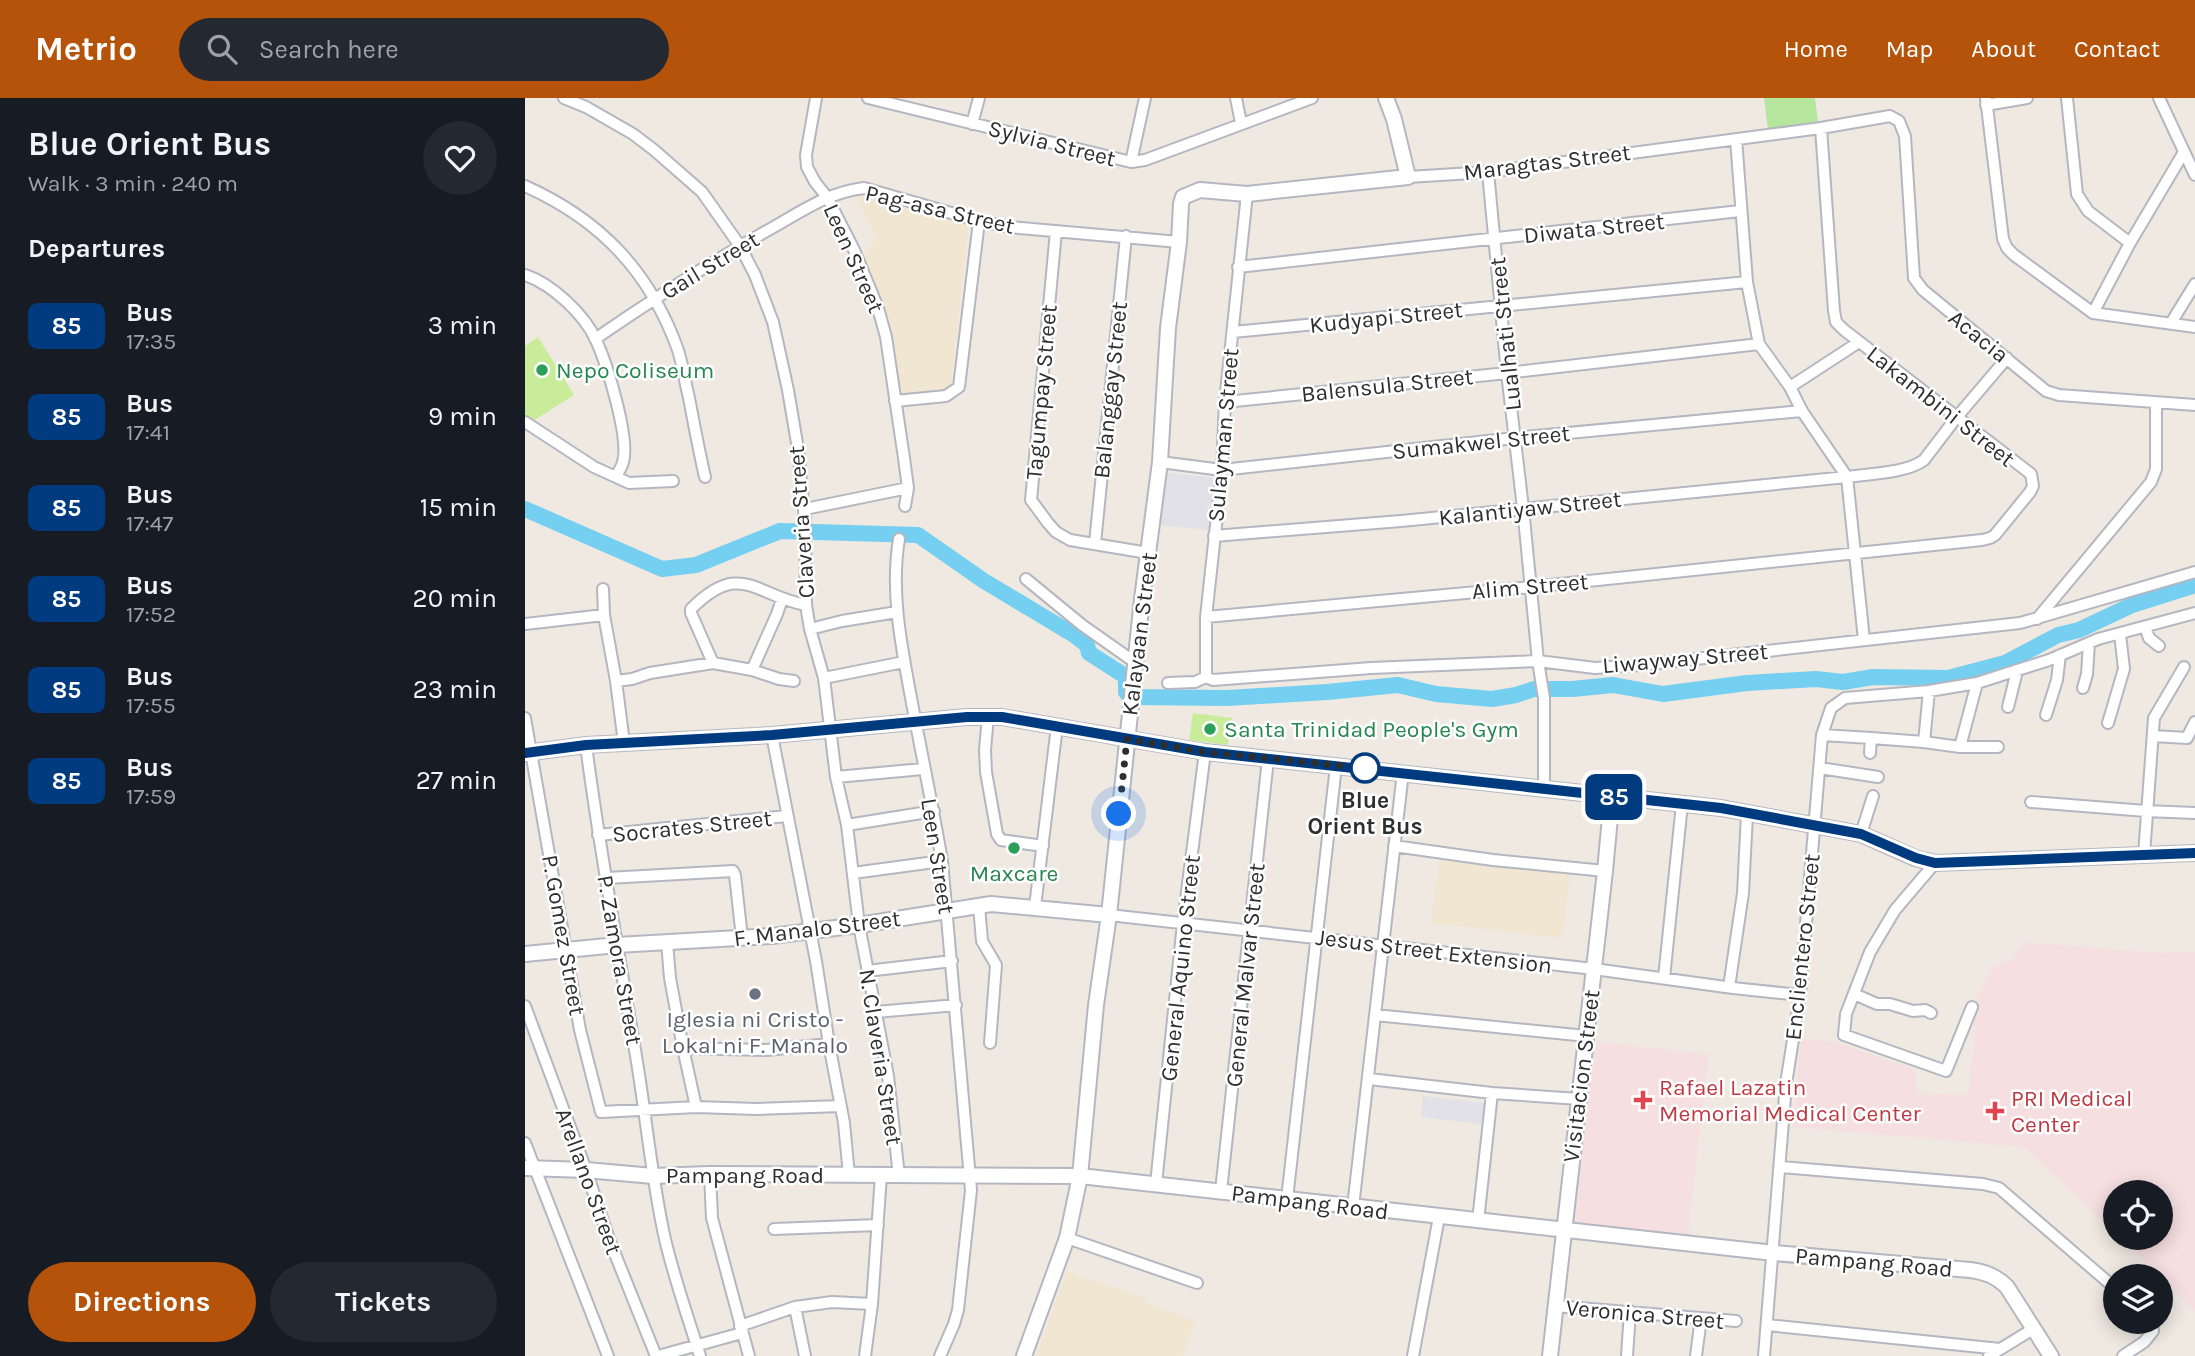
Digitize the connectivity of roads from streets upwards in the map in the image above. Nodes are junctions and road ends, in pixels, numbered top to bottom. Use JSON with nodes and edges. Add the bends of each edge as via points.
{"nodes":[{"id":1,"x":564,"y":98,"type":"edge"},
{"id":2,"x":816,"y":98,"type":"edge"},
{"id":3,"x":868,"y":98,"type":"edge"},
{"id":4,"x":979,"y":98,"type":"edge"},
{"id":5,"x":1145,"y":98,"type":"edge"},
{"id":6,"x":1236,"y":98,"type":"edge"},
{"id":7,"x":1312,"y":98,"type":"edge"},
{"id":8,"x":1386,"y":98,"type":"edge"},
{"id":9,"x":2027,"y":98,"type":"edge"},
{"id":10,"x":2067,"y":98,"type":"edge"},
{"id":11,"x":2159,"y":98,"type":"edge"},
{"id":12,"x":1986,"y":102,"type":"edge"},
{"id":13,"x":1241,"y":123,"type":"junction"},
{"id":14,"x":972,"y":124,"type":"junction"},
{"id":15,"x":1821,"y":128,"type":"junction"},
{"id":16,"x":1904,"y":129,"type":"joint"},
{"id":17,"x":1736,"y":139,"type":"junction"},
{"id":18,"x":2183,"y":152,"type":"junction"},
{"id":19,"x":1131,"y":162,"type":"junction"},
{"id":20,"x":1488,"y":172,"type":"junction"},
{"id":21,"x":2195,"y":174,"type":"edge"},
{"id":22,"x":1408,"y":177,"type":"junction"},
{"id":23,"x":525,"y":186,"type":"edge"},
{"id":24,"x":1247,"y":194,"type":"junction"},
{"id":25,"x":827,"y":197,"type":"junction"},
{"id":26,"x":1184,"y":197,"type":"joint"},
{"id":27,"x":1740,"y":211,"type":"junction"},
{"id":28,"x":979,"y":221,"type":"junction"},
{"id":29,"x":1056,"y":231,"type":"junction"},
{"id":30,"x":1126,"y":236,"type":"junction"},
{"id":31,"x":1496,"y":238,"type":"junction"},
{"id":32,"x":1179,"y":242,"type":"junction"},
{"id":33,"x":2130,"y":243,"type":"junction"},
{"id":34,"x":740,"y":246,"type":"junction"},
{"id":35,"x":1238,"y":267,"type":"junction"},
{"id":36,"x":525,"y":275,"type":"edge"},
{"id":37,"x":1747,"y":282,"type":"junction"},
{"id":38,"x":2195,"y":284,"type":"edge"},
{"id":39,"x":654,"y":298,"type":"junction"},
{"id":40,"x":1500,"y":306,"type":"junction"},
{"id":41,"x":2093,"y":313,"type":"junction"},
{"id":42,"x":2171,"y":323,"type":"junction"},
{"id":43,"x":2195,"y":327,"type":"edge"},
{"id":44,"x":1233,"y":332,"type":"junction"},
{"id":45,"x":596,"y":339,"type":"junction"},
{"id":46,"x":1859,"y":342,"type":"junction"},
{"id":47,"x":1759,"y":344,"type":"junction"},
{"id":48,"x":2007,"y":358,"type":"junction"},
{"id":49,"x":1507,"y":373,"type":"junction"},
{"id":50,"x":1790,"y":387,"type":"junction"},
{"id":51,"x":895,"y":401,"type":"junction"},
{"id":52,"x":1225,"y":402,"type":"junction"},
{"id":53,"x":2156,"y":402,"type":"junction"},
{"id":54,"x":2195,"y":405,"type":"edge"},
{"id":55,"x":1802,"y":411,"type":"junction"},
{"id":56,"x":1956,"y":418,"type":"junction"},
{"id":57,"x":525,"y":422,"type":"edge"},
{"id":58,"x":1515,"y":438,"type":"junction"},
{"id":59,"x":1160,"y":462,"type":"junction"},
{"id":60,"x":1222,"y":470,"type":"junction"},
{"id":61,"x":616,"y":477,"type":"junction"},
{"id":62,"x":705,"y":477,"type":"dead end"},
{"id":63,"x":1847,"y":477,"type":"junction"},
{"id":64,"x":673,"y":481,"type":"dead end"},
{"id":65,"x":908,"y":488,"type":"junction"},
{"id":66,"x":905,"y":506,"type":"dead end"},
{"id":67,"x":1523,"y":508,"type":"junction"},
{"id":68,"x":805,"y":509,"type":"junction"},
{"id":69,"x":1214,"y":536,"type":"junction"},
{"id":70,"x":899,"y":539,"type":"dead end"},
{"id":71,"x":1095,"y":543,"type":"junction"},
{"id":72,"x":1148,"y":553,"type":"junction"},
{"id":73,"x":1855,"y":554,"type":"junction"},
{"id":74,"x":2195,"y":572,"type":"edge"},
{"id":75,"x":1026,"y":579,"type":"dead end"},
{"id":76,"x":1531,"y":587,"type":"junction"},
{"id":77,"x":603,"y":589,"type":"dead end"},
{"id":78,"x":782,"y":599,"type":"junction"},
{"id":79,"x":806,"y":604,"type":"junction"},
{"id":80,"x":897,"y":612,"type":"junction"},
{"id":81,"x":2195,"y":613,"type":"edge"},
{"id":82,"x":604,"y":615,"type":"junction"},
{"id":83,"x":1206,"y":617,"type":"junction"},
{"id":84,"x":2037,"y":619,"type":"junction"},
{"id":85,"x":525,"y":624,"type":"edge"},
{"id":86,"x":2145,"y":627,"type":"junction"},
{"id":87,"x":810,"y":629,"type":"junction"},
{"id":88,"x":2120,"y":634,"type":"junction"},
{"id":89,"x":1864,"y":640,"type":"junction"},
{"id":90,"x":2089,"y":643,"type":"junction"},
{"id":91,"x":2158,"y":646,"type":"dead end"},
{"id":92,"x":2060,"y":655,"type":"junction"},
{"id":93,"x":1538,"y":661,"type":"junction"},
{"id":94,"x":904,"y":662,"type":"junction"},
{"id":95,"x":713,"y":663,"type":"junction"},
{"id":96,"x":1136,"y":663,"type":"junction"},
{"id":97,"x":2184,"y":667,"type":"dead end"},
{"id":98,"x":751,"y":670,"type":"junction"},
{"id":99,"x":2017,"y":671,"type":"junction"},
{"id":100,"x":1206,"y":677,"type":"junction"},
{"id":101,"x":824,"y":678,"type":"junction"},
{"id":102,"x":616,"y":681,"type":"junction"},
{"id":103,"x":795,"y":681,"type":"dead end"},
{"id":104,"x":1168,"y":683,"type":"dead end"},
{"id":105,"x":1977,"y":683,"type":"junction"},
{"id":106,"x":2083,"y":688,"type":"dead end"},
{"id":107,"x":1929,"y":691,"type":"junction"},
{"id":108,"x":2008,"y":707,"type":"dead end"},
{"id":109,"x":2046,"y":715,"type":"dead end"},
{"id":110,"x":988,"y":716,"type":"junction"},
{"id":111,"x":525,"y":718,"type":"edge"},
{"id":112,"x":916,"y":722,"type":"junction"},
{"id":113,"x":2195,"y":722,"type":"edge"},
{"id":114,"x":2108,"y":723,"type":"dead end"},
{"id":115,"x":1057,"y":726,"type":"junction"},
{"id":116,"x":830,"y":730,"type":"junction"},
{"id":117,"x":772,"y":735,"type":"junction"},
{"id":118,"x":1822,"y":735,"type":"junction"},
{"id":119,"x":2153,"y":736,"type":"junction"},
{"id":120,"x":1871,"y":738,"type":"junction"},
{"id":121,"x":1127,"y":739,"type":"junction"},
{"id":122,"x":1924,"y":741,"type":"junction"},
{"id":123,"x":624,"y":743,"type":"junction"},
{"id":124,"x":586,"y":745,"type":"junction"},
{"id":125,"x":1960,"y":747,"type":"junction"},
{"id":126,"x":1998,"y":747,"type":"dead end"},
{"id":127,"x":1205,"y":752,"type":"junction"},
{"id":128,"x":528,"y":753,"type":"edge"},
{"id":129,"x":1870,"y":753,"type":"dead end"},
{"id":130,"x":1268,"y":759,"type":"junction"},
{"id":131,"x":1820,"y":768,"type":"junction"},
{"id":132,"x":923,"y":769,"type":"junction"},
{"id":133,"x":1403,"y":772,"type":"junction"},
{"id":134,"x":1335,"y":773,"type":"junction"},
{"id":135,"x":836,"y":777,"type":"junction"},
{"id":136,"x":1878,"y":777,"type":"dead end"},
{"id":137,"x":1544,"y":789,"type":"junction"},
{"id":138,"x":1612,"y":796,"type":"junction"},
{"id":139,"x":1873,"y":796,"type":"dead end"},
{"id":140,"x":2031,"y":802,"type":"dead end"},
{"id":141,"x":1682,"y":804,"type":"junction"},
{"id":142,"x":934,"y":811,"type":"junction"},
{"id":143,"x":2145,"y":811,"type":"junction"},
{"id":144,"x":2195,"y":813,"type":"edge"},
{"id":145,"x":1747,"y":814,"type":"junction"},
{"id":146,"x":787,"y":816,"type":"junction"},
{"id":147,"x":847,"y":825,"type":"junction"},
{"id":148,"x":1814,"y":826,"type":"junction"},
{"id":149,"x":1861,"y":834,"type":"junction"},
{"id":150,"x":598,"y":835,"type":"junction"},
{"id":151,"x":1043,"y":846,"type":"junction"},
{"id":152,"x":1394,"y":846,"type":"junction"},
{"id":153,"x":2195,"y":853,"type":"edge"},
{"id":154,"x":2144,"y":855,"type":"junction"},
{"id":155,"x":942,"y":861,"type":"junction"},
{"id":156,"x":1935,"y":863,"type":"junction"},
{"id":157,"x":1605,"y":871,"type":"junction"},
{"id":158,"x":853,"y":873,"type":"junction"},
{"id":159,"x":607,"y":878,"type":"junction"},
{"id":160,"x":979,"y":906,"type":"junction"},
{"id":161,"x":1035,"y":907,"type":"junction"},
{"id":162,"x":947,"y":911,"type":"junction"},
{"id":163,"x":1109,"y":915,"type":"junction"},
{"id":164,"x":1184,"y":923,"type":"junction"},
{"id":165,"x":859,"y":925,"type":"junction"},
{"id":166,"x":1251,"y":930,"type":"junction"},
{"id":167,"x":810,"y":931,"type":"junction"},
{"id":168,"x":1317,"y":937,"type":"junction"},
{"id":169,"x":742,"y":938,"type":"junction"},
{"id":170,"x":667,"y":942,"type":"junction"},
{"id":171,"x":1384,"y":944,"type":"junction"},
{"id":172,"x":617,"y":945,"type":"junction"},
{"id":173,"x":567,"y":950,"type":"junction"},
{"id":174,"x":525,"y":954,"type":"edge"},
{"id":175,"x":952,"y":961,"type":"junction"},
{"id":176,"x":1594,"y":968,"type":"junction"},
{"id":177,"x":867,"y":971,"type":"junction"},
{"id":178,"x":1664,"y":978,"type":"junction"},
{"id":179,"x":1728,"y":987,"type":"junction"},
{"id":180,"x":1854,"y":994,"type":"junction"},
{"id":181,"x":1800,"y":995,"type":"junction"},
{"id":182,"x":956,"y":1005,"type":"junction"},
{"id":183,"x":525,"y":1006,"type":"edge"},
{"id":184,"x":1972,"y":1007,"type":"dead end"},
{"id":185,"x":876,"y":1012,"type":"junction"},
{"id":186,"x":1931,"y":1013,"type":"dead end"},
{"id":187,"x":1375,"y":1015,"type":"junction"},
{"id":188,"x":1587,"y":1036,"type":"junction"},
{"id":189,"x":990,"y":1043,"type":"dead end"},
{"id":190,"x":829,"y":1044,"type":"junction"},
{"id":191,"x":683,"y":1048,"type":"junction"},
{"id":192,"x":1369,"y":1079,"type":"junction"},
{"id":193,"x":1492,"y":1093,"type":"junction"},
{"id":194,"x":1579,"y":1099,"type":"junction"},
{"id":195,"x":841,"y":1106,"type":"junction"},
{"id":196,"x":696,"y":1107,"type":"junction"},
{"id":197,"x":645,"y":1110,"type":"junction"},
{"id":198,"x":525,"y":1143,"type":"edge"},
{"id":199,"x":1781,"y":1167,"type":"junction"},
{"id":200,"x":530,"y":1168,"type":"edge"},
{"id":201,"x":586,"y":1170,"type":"junction"},
{"id":202,"x":711,"y":1174,"type":"junction"},
{"id":203,"x":849,"y":1175,"type":"junction"},
{"id":204,"x":881,"y":1175,"type":"junction"},
{"id":205,"x":970,"y":1175,"type":"junction"},
{"id":206,"x":653,"y":1176,"type":"junction"},
{"id":207,"x":899,"y":1176,"type":"junction"},
{"id":208,"x":1080,"y":1176,"type":"junction"},
{"id":209,"x":1156,"y":1184,"type":"junction"},
{"id":210,"x":1221,"y":1191,"type":"junction"},
{"id":211,"x":1287,"y":1199,"type":"junction"},
{"id":212,"x":1353,"y":1207,"type":"junction"},
{"id":213,"x":1439,"y":1217,"type":"junction"},
{"id":214,"x":1478,"y":1221,"type":"junction"},
{"id":215,"x":878,"y":1225,"type":"junction"},
{"id":216,"x":775,"y":1229,"type":"dead end"},
{"id":217,"x":1563,"y":1229,"type":"junction"},
{"id":218,"x":1067,"y":1238,"type":"junction"},
{"id":219,"x":1774,"y":1253,"type":"junction"},
{"id":220,"x":2103,"y":1278,"type":"edge"},
{"id":221,"x":1198,"y":1283,"type":"dead end"},
{"id":222,"x":872,"y":1304,"type":"junction"},
{"id":223,"x":1555,"y":1306,"type":"junction"},
{"id":224,"x":795,"y":1307,"type":"junction"},
{"id":225,"x":1630,"y":1311,"type":"junction"},
{"id":226,"x":1701,"y":1318,"type":"junction"},
{"id":227,"x":1736,"y":1321,"type":"dead end"},
{"id":228,"x":1767,"y":1325,"type":"junction"},
{"id":229,"x":741,"y":1329,"type":"junction"},
{"id":230,"x":2033,"y":1329,"type":"junction"},
{"id":231,"x":2151,"y":1334,"type":"edge"},
{"id":232,"x":2000,"y":1349,"type":"junction"},
{"id":233,"x":698,"y":1350,"type":"edge"},
{"id":234,"x":608,"y":1356,"type":"edge"},
{"id":235,"x":657,"y":1356,"type":"edge"},
{"id":236,"x":749,"y":1356,"type":"edge"},
{"id":237,"x":806,"y":1356,"type":"edge"},
{"id":238,"x":865,"y":1356,"type":"edge"},
{"id":239,"x":940,"y":1356,"type":"edge"},
{"id":240,"x":1024,"y":1356,"type":"edge"},
{"id":241,"x":1413,"y":1356,"type":"edge"},
{"id":242,"x":1550,"y":1356,"type":"edge"},
{"id":243,"x":1627,"y":1356,"type":"edge"},
{"id":244,"x":1696,"y":1356,"type":"edge"},
{"id":245,"x":1765,"y":1356,"type":"edge"},
{"id":246,"x":1989,"y":1356,"type":"edge"},
{"id":247,"x":2050,"y":1356,"type":"edge"},
{"id":248,"x":2123,"y":1356,"type":"edge"}],
"edges":[{"from":1,"to":34,"type":"street","name":"Claveria Street","via":[[609,119],[655,150],[702,192]]},
{"from":2,"to":25,"type":"street","name":"Leen Street","via":[[807,167]]},
{"from":3,"to":14,"type":"street","name":"Sylvia Street"},
{"from":4,"to":14,"type":"street"},
{"from":5,"to":19,"type":"street"},
{"from":6,"to":13,"type":"street"},
{"from":7,"to":13,"type":"street","name":"Sylvia Street"},
{"from":8,"to":22,"type":"street"},
{"from":9,"to":12,"type":"street"},
{"from":10,"to":33,"type":"street","via":[[2077,194],[2088,211]]},
{"from":11,"to":18,"type":"street"},
{"from":12,"to":41,"type":"street","via":[[2007,248]]},
{"from":13,"to":19,"type":"street","name":"Sylvia Street"},
{"from":14,"to":19,"type":"street","name":"Sylvia Street"},
{"from":15,"to":16,"type":"street","name":"Maragtas Street","via":[[1890,116]]},
{"from":15,"to":17,"type":"street","name":"Maragtas Street"},
{"from":15,"to":46,"type":"street","name":"Lakambini Street","via":[[1834,312],[1840,326]]},
{"from":16,"to":48,"type":"street","name":"Acacia","via":[[1914,278]]},
{"from":17,"to":20,"type":"street","name":"Maragtas Street"},
{"from":17,"to":27,"type":"street"},
{"from":18,"to":21,"type":"street"},
{"from":18,"to":33,"type":"street"},
{"from":20,"to":22,"type":"street","name":"Maragtas Street"},
{"from":20,"to":31,"type":"street","name":"Lualhati Street"},
{"from":22,"to":24,"type":"street","name":"Maragtas Street"},
{"from":23,"to":39,"type":"street","via":[[597,229],[628,259]]},
{"from":24,"to":26,"type":"street","name":"Maragtas Street","via":[[1200,190]]},
{"from":24,"to":35,"type":"street","name":"Sulayman Street"},
{"from":25,"to":28,"type":"street","name":"Pag-asa Street","via":[[864,188]]},
{"from":25,"to":34,"type":"street","name":"Gail Street"},
{"from":25,"to":51,"type":"street","name":"Leen Street","via":[[878,308],[887,337]]},
{"from":26,"to":32,"type":"street","name":"Kalayaan Street"},
{"from":27,"to":31,"type":"street","name":"Diwata Street"},
{"from":27,"to":37,"type":"street"},
{"from":28,"to":29,"type":"street","name":"Pag-asa Street"},
{"from":28,"to":51,"type":"street","via":[[959,387],[946,396]]},
{"from":29,"to":30,"type":"street","name":"Pag-asa Street"},
{"from":29,"to":71,"type":"street","name":"Tagumpay Street","via":[[1031,500],[1056,532],[1070,540]]},
{"from":30,"to":32,"type":"street","name":"Pag-asa Street"},
{"from":30,"to":71,"type":"street","name":"Balanggay Street"},
{"from":31,"to":35,"type":"street","name":"Diwata Street"},
{"from":31,"to":40,"type":"street","name":"Lualhati Street"},
{"from":32,"to":59,"type":"street","name":"Kalayaan Street","via":[[1168,328]]},
{"from":33,"to":41,"type":"street"},
{"from":34,"to":39,"type":"street","name":"Gail Street"},
{"from":34,"to":68,"type":"street","name":"Claveria Street","via":[[770,313],[781,356]]},
{"from":35,"to":44,"type":"street","name":"Sulayman Street"},
{"from":36,"to":45,"type":"street","via":[[564,299]]},
{"from":37,"to":40,"type":"street","name":"Kudyapi Street"},
{"from":37,"to":47,"type":"street"},
{"from":38,"to":42,"type":"street"},
{"from":39,"to":45,"type":"street","name":"Gail Street"},
{"from":39,"to":62,"type":"street","via":[[678,352]]},
{"from":40,"to":44,"type":"street","name":"Kudyapi Street"},
{"from":40,"to":49,"type":"street","name":"Lualhati Street"},
{"from":41,"to":42,"type":"street"},
{"from":42,"to":43,"type":"street"},
{"from":44,"to":52,"type":"street","name":"Sulayman Street"},
{"from":45,"to":61,"type":"street","via":[[615,394],[623,438],[624,461]]},
{"from":46,"to":50,"type":"street"},
{"from":46,"to":56,"type":"street","name":"Lakambini Street"},
{"from":47,"to":49,"type":"street","name":"Balensula Street"},
{"from":47,"to":50,"type":"street"},
{"from":48,"to":53,"type":"street","name":"Acacia","via":[[2053,394]]},
{"from":48,"to":56,"type":"street","name":"Kalantiyaw Street"},
{"from":49,"to":52,"type":"street","name":"Balensula Street"},
{"from":49,"to":58,"type":"street","name":"Lualhati Street"},
{"from":50,"to":55,"type":"street"},
{"from":51,"to":65,"type":"street","name":"Leen Street"},
{"from":52,"to":60,"type":"street","name":"Sulayman Street"},
{"from":53,"to":54,"type":"street","name":"Acacia"},
{"from":53,"to":84,"type":"street","via":[[2156,469],[2151,482]]},
{"from":55,"to":58,"type":"street","name":"Sumakwel Street"},
{"from":55,"to":63,"type":"street"},
{"from":56,"to":63,"type":"street","name":"Kalantiyaw Street","via":[[1918,465]]},
{"from":56,"to":73,"type":"street","name":"Lakambini Street","via":[[2031,474],[2029,492],[1990,538]]},
{"from":57,"to":61,"type":"street"},
{"from":58,"to":60,"type":"street","name":"Sumakwel Street"},
{"from":58,"to":67,"type":"street","name":"Lualhati Street"},
{"from":59,"to":60,"type":"street","name":"Sumakwel Street"},
{"from":59,"to":72,"type":"street","name":"Kalayaan Street"},
{"from":60,"to":69,"type":"street","name":"Sulayman Street"},
{"from":61,"to":64,"type":"street","via":[[637,484]]},
{"from":63,"to":67,"type":"street","name":"Kalantiyaw Street"},
{"from":63,"to":73,"type":"street"},
{"from":65,"to":66,"type":"street","name":"Leen Street"},
{"from":65,"to":68,"type":"street"},
{"from":67,"to":69,"type":"street","name":"Kalantiyaw Street"},
{"from":67,"to":76,"type":"street","name":"Lualhati Street"},
{"from":68,"to":79,"type":"street","name":"Claveria Street"},
{"from":69,"to":83,"type":"street","name":"Sulayman Street"},
{"from":70,"to":80,"type":"street","name":"Leen Street"},
{"from":71,"to":72,"type":"street","name":"Tagumpay Street"},
{"from":72,"to":96,"type":"street","name":"Kalayaan Street"},
{"from":73,"to":76,"type":"street","name":"Alim Street"},
{"from":73,"to":89,"type":"street"},
{"from":74,"to":84,"type":"street","name":"Liwayway Street"},
{"from":75,"to":96,"type":"street"},
{"from":76,"to":83,"type":"street","name":"Alim Street"},
{"from":76,"to":93,"type":"street","name":"Lualhati Street"},
{"from":77,"to":82,"type":"street"},
{"from":78,"to":79,"type":"street"},
{"from":78,"to":95,"type":"street","via":[[737,583],[726,584],[694,605],[691,613]]},
{"from":78,"to":98,"type":"street"},
{"from":79,"to":87,"type":"street","name":"Claveria Street"},
{"from":80,"to":87,"type":"street"},
{"from":80,"to":94,"type":"street","name":"Leen Street"},
{"from":81,"to":86,"type":"street","name":"Enclientero Street"},
{"from":82,"to":85,"type":"street"},
{"from":82,"to":102,"type":"street"},
{"from":83,"to":100,"type":"street","name":"Sulayman Street"},
{"from":84,"to":89,"type":"street","name":"Liwayway Street"},
{"from":86,"to":88,"type":"street","name":"Enclientero Street"},
{"from":86,"to":91,"type":"street"},
{"from":87,"to":101,"type":"street","name":"Claveria Street"},
{"from":88,"to":90,"type":"street","name":"Enclientero Street"},
{"from":88,"to":114,"type":"street","via":[[2124,669]]},
{"from":89,"to":93,"type":"street","name":"Liwayway Street","via":[[1618,667]]},
{"from":90,"to":92,"type":"street","name":"Enclientero Street"},
{"from":90,"to":106,"type":"street"},
{"from":92,"to":99,"type":"street","name":"Enclientero Street"},
{"from":92,"to":109,"type":"street"},
{"from":93,"to":100,"type":"street","name":"Liwayway Street"},
{"from":93,"to":137,"type":"street","name":"Lualhati Street","via":[[1544,698]]},
{"from":94,"to":101,"type":"street"},
{"from":94,"to":112,"type":"street","name":"Leen Street"},
{"from":95,"to":98,"type":"street"},
{"from":95,"to":102,"type":"street"},
{"from":96,"to":121,"type":"street","name":"Kalayaan Street"},
{"from":97,"to":119,"type":"street","via":[[2154,718]]},
{"from":98,"to":103,"type":"street"},
{"from":99,"to":105,"type":"street","name":"Enclientero Street"},
{"from":99,"to":108,"type":"street"},
{"from":100,"to":104,"type":"street","name":"Liwayway Street"},
{"from":101,"to":116,"type":"street","name":"Claveria Street"},
{"from":102,"to":123,"type":"street"},
{"from":105,"to":107,"type":"street","name":"Enclientero Street"},
{"from":105,"to":125,"type":"street"},
{"from":107,"to":118,"type":"street","name":"Enclientero Street","via":[[1840,700],[1831,708]]},
{"from":107,"to":122,"type":"street"},
{"from":110,"to":112,"type":"street"},
{"from":110,"to":115,"type":"street"},
{"from":110,"to":151,"type":"street","via":[[986,772],[997,834],[1001,840]]},
{"from":111,"to":128,"type":"street","name":"P. Gomez Street"},
{"from":112,"to":116,"type":"street"},
{"from":112,"to":132,"type":"street","name":"Leen Street"},
{"from":113,"to":119,"type":"street","via":[[2187,738]]},
{"from":115,"to":121,"type":"street"},
{"from":115,"to":151,"type":"street"},
{"from":116,"to":117,"type":"street"},
{"from":116,"to":135,"type":"street","name":"N. Claveria Street"},
{"from":117,"to":123,"type":"street"},
{"from":117,"to":146,"type":"street"},
{"from":118,"to":120,"type":"street"},
{"from":118,"to":131,"type":"street","name":"Enclientero Street"},
{"from":119,"to":143,"type":"street"},
{"from":120,"to":122,"type":"street"},
{"from":120,"to":129,"type":"street"},
{"from":121,"to":127,"type":"street"},
{"from":121,"to":163,"type":"street","name":"Kalayaan Street"},
{"from":122,"to":125,"type":"street"},
{"from":123,"to":124,"type":"street"},
{"from":124,"to":128,"type":"street"},
{"from":124,"to":150,"type":"street","name":"P. Zamora Street"},
{"from":125,"to":126,"type":"street"},
{"from":127,"to":130,"type":"street"},
{"from":127,"to":164,"type":"street","name":"General Aquino Street"},
{"from":128,"to":173,"type":"street","name":"P. Gomez Street"},
{"from":130,"to":134,"type":"street"},
{"from":130,"to":166,"type":"street","name":"General Malvar Street"},
{"from":131,"to":136,"type":"street"},
{"from":131,"to":148,"type":"street","name":"Enclientero Street"},
{"from":132,"to":135,"type":"street"},
{"from":132,"to":142,"type":"street","name":"Leen Street"},
{"from":133,"to":134,"type":"street"},
{"from":133,"to":137,"type":"street"},
{"from":133,"to":152,"type":"street"},
{"from":134,"to":168,"type":"street"},
{"from":135,"to":147,"type":"street","name":"N. Claveria Street"},
{"from":137,"to":138,"type":"street"},
{"from":138,"to":141,"type":"street"},
{"from":138,"to":157,"type":"street","name":"Visitacion Street"},
{"from":139,"to":149,"type":"street"},
{"from":140,"to":143,"type":"street"},
{"from":141,"to":145,"type":"street"},
{"from":141,"to":178,"type":"street"},
{"from":142,"to":147,"type":"street"},
{"from":142,"to":155,"type":"street","name":"Leen Street"},
{"from":143,"to":144,"type":"street"},
{"from":143,"to":154,"type":"street"},
{"from":145,"to":148,"type":"street"},
{"from":145,"to":179,"type":"street","via":[[1743,893]]},
{"from":146,"to":150,"type":"street","name":"Socrates Street"},
{"from":146,"to":167,"type":"street"},
{"from":147,"to":158,"type":"street","name":"N. Claveria Street"},
{"from":148,"to":149,"type":"street"},
{"from":148,"to":181,"type":"street","name":"Enclientero Street"},
{"from":149,"to":156,"type":"street"},
{"from":150,"to":159,"type":"street","name":"P. Zamora Street"},
{"from":151,"to":161,"type":"street"},
{"from":152,"to":157,"type":"street"},
{"from":152,"to":171,"type":"street"},
{"from":153,"to":154,"type":"street"},
{"from":154,"to":156,"type":"street"},
{"from":155,"to":158,"type":"street"},
{"from":155,"to":162,"type":"street","name":"Leen Street"},
{"from":156,"to":180,"type":"street","via":[[1887,922]]},
{"from":157,"to":176,"type":"street","name":"Visitacion Street"},
{"from":158,"to":165,"type":"street","name":"N. Claveria Street"},
{"from":159,"to":169,"type":"street","via":[[733,871]]},
{"from":159,"to":172,"type":"street","name":"P. Zamora Street"},
{"from":160,"to":161,"type":"street","name":"F. Manalo Street"},
{"from":160,"to":162,"type":"street","name":"F. Manalo Street"},
{"from":160,"to":189,"type":"street","via":[[982,941],[996,965]]},
{"from":161,"to":163,"type":"street","name":"F. Manalo Street"},
{"from":162,"to":165,"type":"street","name":"F. Manalo Street"},
{"from":162,"to":175,"type":"street","name":"Leen Street"},
{"from":163,"to":164,"type":"street","name":"Jesus Street Extension"},
{"from":163,"to":208,"type":"street","name":"Kalayaan Street","via":[[1095,1005]]},
{"from":164,"to":166,"type":"street","name":"Jesus Street Extension"},
{"from":164,"to":209,"type":"street","name":"General Aquino Street"},
{"from":165,"to":167,"type":"street","name":"F. Manalo Street"},
{"from":165,"to":177,"type":"street","name":"N. Claveria Street"},
{"from":166,"to":168,"type":"street","name":"Jesus Street Extension"},
{"from":166,"to":210,"type":"street","name":"General Malvar Street"},
{"from":167,"to":169,"type":"street","name":"F. Manalo Street"},
{"from":167,"to":190,"type":"street"},
{"from":168,"to":171,"type":"street","name":"Jesus Street Extension"},
{"from":168,"to":211,"type":"street"},
{"from":169,"to":170,"type":"street","name":"F. Manalo Street"},
{"from":170,"to":172,"type":"street","name":"F. Manalo Street"},
{"from":170,"to":191,"type":"street"},
{"from":171,"to":176,"type":"street","name":"Jesus Street Extension"},
{"from":171,"to":187,"type":"street"},
{"from":172,"to":173,"type":"street","name":"F. Manalo Street"},
{"from":172,"to":197,"type":"street","name":"P. Zamora Street"},
{"from":173,"to":174,"type":"street","name":"F. Manalo Street"},
{"from":173,"to":197,"type":"street","name":"P. Gomez Street","via":[[599,1109],[604,1113]]},
{"from":175,"to":177,"type":"street"},
{"from":175,"to":182,"type":"street","name":"Leen Street"},
{"from":176,"to":178,"type":"street","name":"Jesus Street Extension"},
{"from":176,"to":188,"type":"street","name":"Visitacion Street"},
{"from":177,"to":185,"type":"street","name":"N. Claveria Street"},
{"from":178,"to":179,"type":"street","name":"Jesus Street Extension"},
{"from":179,"to":181,"type":"street","name":"Jesus Street Extension"},
{"from":180,"to":184,"type":"street","via":[[1846,1014],[1845,1035],[1944,1071]]},
{"from":180,"to":186,"type":"street","via":[[1877,1004]]},
{"from":181,"to":199,"type":"street","name":"Enclientero Street","via":[[1786,1084]]},
{"from":182,"to":185,"type":"street"},
{"from":182,"to":205,"type":"street","name":"Leen Street"},
{"from":183,"to":201,"type":"street","name":"Arellano Street"},
{"from":185,"to":207,"type":"street","name":"N. Claveria Street"},
{"from":187,"to":188,"type":"street"},
{"from":187,"to":192,"type":"street"},
{"from":188,"to":194,"type":"street","name":"Visitacion Street"},
{"from":190,"to":191,"type":"street","via":[[766,1050]]},
{"from":190,"to":195,"type":"street"},
{"from":191,"to":196,"type":"street"},
{"from":192,"to":193,"type":"street"},
{"from":192,"to":212,"type":"street"},
{"from":193,"to":194,"type":"street"},
{"from":193,"to":214,"type":"street"},
{"from":194,"to":217,"type":"street","name":"Visitacion Street"},
{"from":195,"to":196,"type":"street"},
{"from":195,"to":203,"type":"street"},
{"from":196,"to":197,"type":"street"},
{"from":197,"to":206,"type":"street","name":"P. Zamora Street"},
{"from":198,"to":200,"type":"street"},
{"from":199,"to":219,"type":"street","name":"Enclientero Street"},
{"from":199,"to":220,"type":"street","via":[[1999,1188]]},
{"from":200,"to":201,"type":"street","name":"Pampang Road"},
{"from":200,"to":234,"type":"street"},
{"from":201,"to":206,"type":"street","name":"Pampang Road"},
{"from":201,"to":235,"type":"street","name":"Arellano Street"},
{"from":202,"to":203,"type":"street","name":"Pampang Road"},
{"from":202,"to":206,"type":"street","name":"Pampang Road"},
{"from":202,"to":229,"type":"street","via":[[712,1218]]},
{"from":203,"to":204,"type":"street","name":"Pampang Road"},
{"from":204,"to":207,"type":"street","name":"Pampang Road"},
{"from":204,"to":215,"type":"street"},
{"from":205,"to":207,"type":"street","name":"Pampang Road"},
{"from":205,"to":208,"type":"street","name":"Pampang Road"},
{"from":205,"to":239,"type":"street","name":"Leen Street","via":[[971,1204],[958,1310]]},
{"from":206,"to":233,"type":"street","via":[[665,1240]]},
{"from":208,"to":209,"type":"street","name":"Pampang Road"},
{"from":208,"to":218,"type":"street","name":"Kalayaan Street"},
{"from":209,"to":210,"type":"street","name":"Pampang Road"},
{"from":210,"to":211,"type":"street","name":"Pampang Road"},
{"from":211,"to":212,"type":"street","name":"Pampang Road"},
{"from":212,"to":213,"type":"street","name":"Pampang Road"},
{"from":213,"to":214,"type":"street","name":"Pampang Road"},
{"from":213,"to":241,"type":"street"},
{"from":214,"to":217,"type":"street","name":"Pampang Road"},
{"from":215,"to":216,"type":"street"},
{"from":215,"to":222,"type":"street"},
{"from":217,"to":219,"type":"street","name":"Pampang Road"},
{"from":217,"to":223,"type":"street","name":"Visitacion Street"},
{"from":218,"to":221,"type":"street"},
{"from":218,"to":240,"type":"street","name":"Kalayaan Street"},
{"from":219,"to":228,"type":"street","name":"Enclientero Street"},
{"from":219,"to":230,"type":"street","name":"Pampang Road","via":[[1981,1271],[1999,1278]]},
{"from":222,"to":224,"type":"street","via":[[832,1302]]},
{"from":222,"to":238,"type":"street"},
{"from":223,"to":225,"type":"street","name":"Veronica Street"},
{"from":223,"to":242,"type":"street","name":"Visitacion Street"},
{"from":224,"to":229,"type":"street"},
{"from":224,"to":237,"type":"street"},
{"from":225,"to":226,"type":"street","name":"Veronica Street"},
{"from":225,"to":243,"type":"street"},
{"from":226,"to":227,"type":"street","name":"Veronica Street"},
{"from":226,"to":244,"type":"street"},
{"from":228,"to":232,"type":"street"},
{"from":228,"to":245,"type":"street","name":"Enclientero Street"},
{"from":229,"to":233,"type":"street"},
{"from":229,"to":236,"type":"street"},
{"from":230,"to":232,"type":"street"},
{"from":230,"to":247,"type":"street","name":"Pampang Road"},
{"from":231,"to":248,"type":"street"},
{"from":232,"to":246,"type":"street"},
{"from":233,"to":235,"type":"street"}]}
